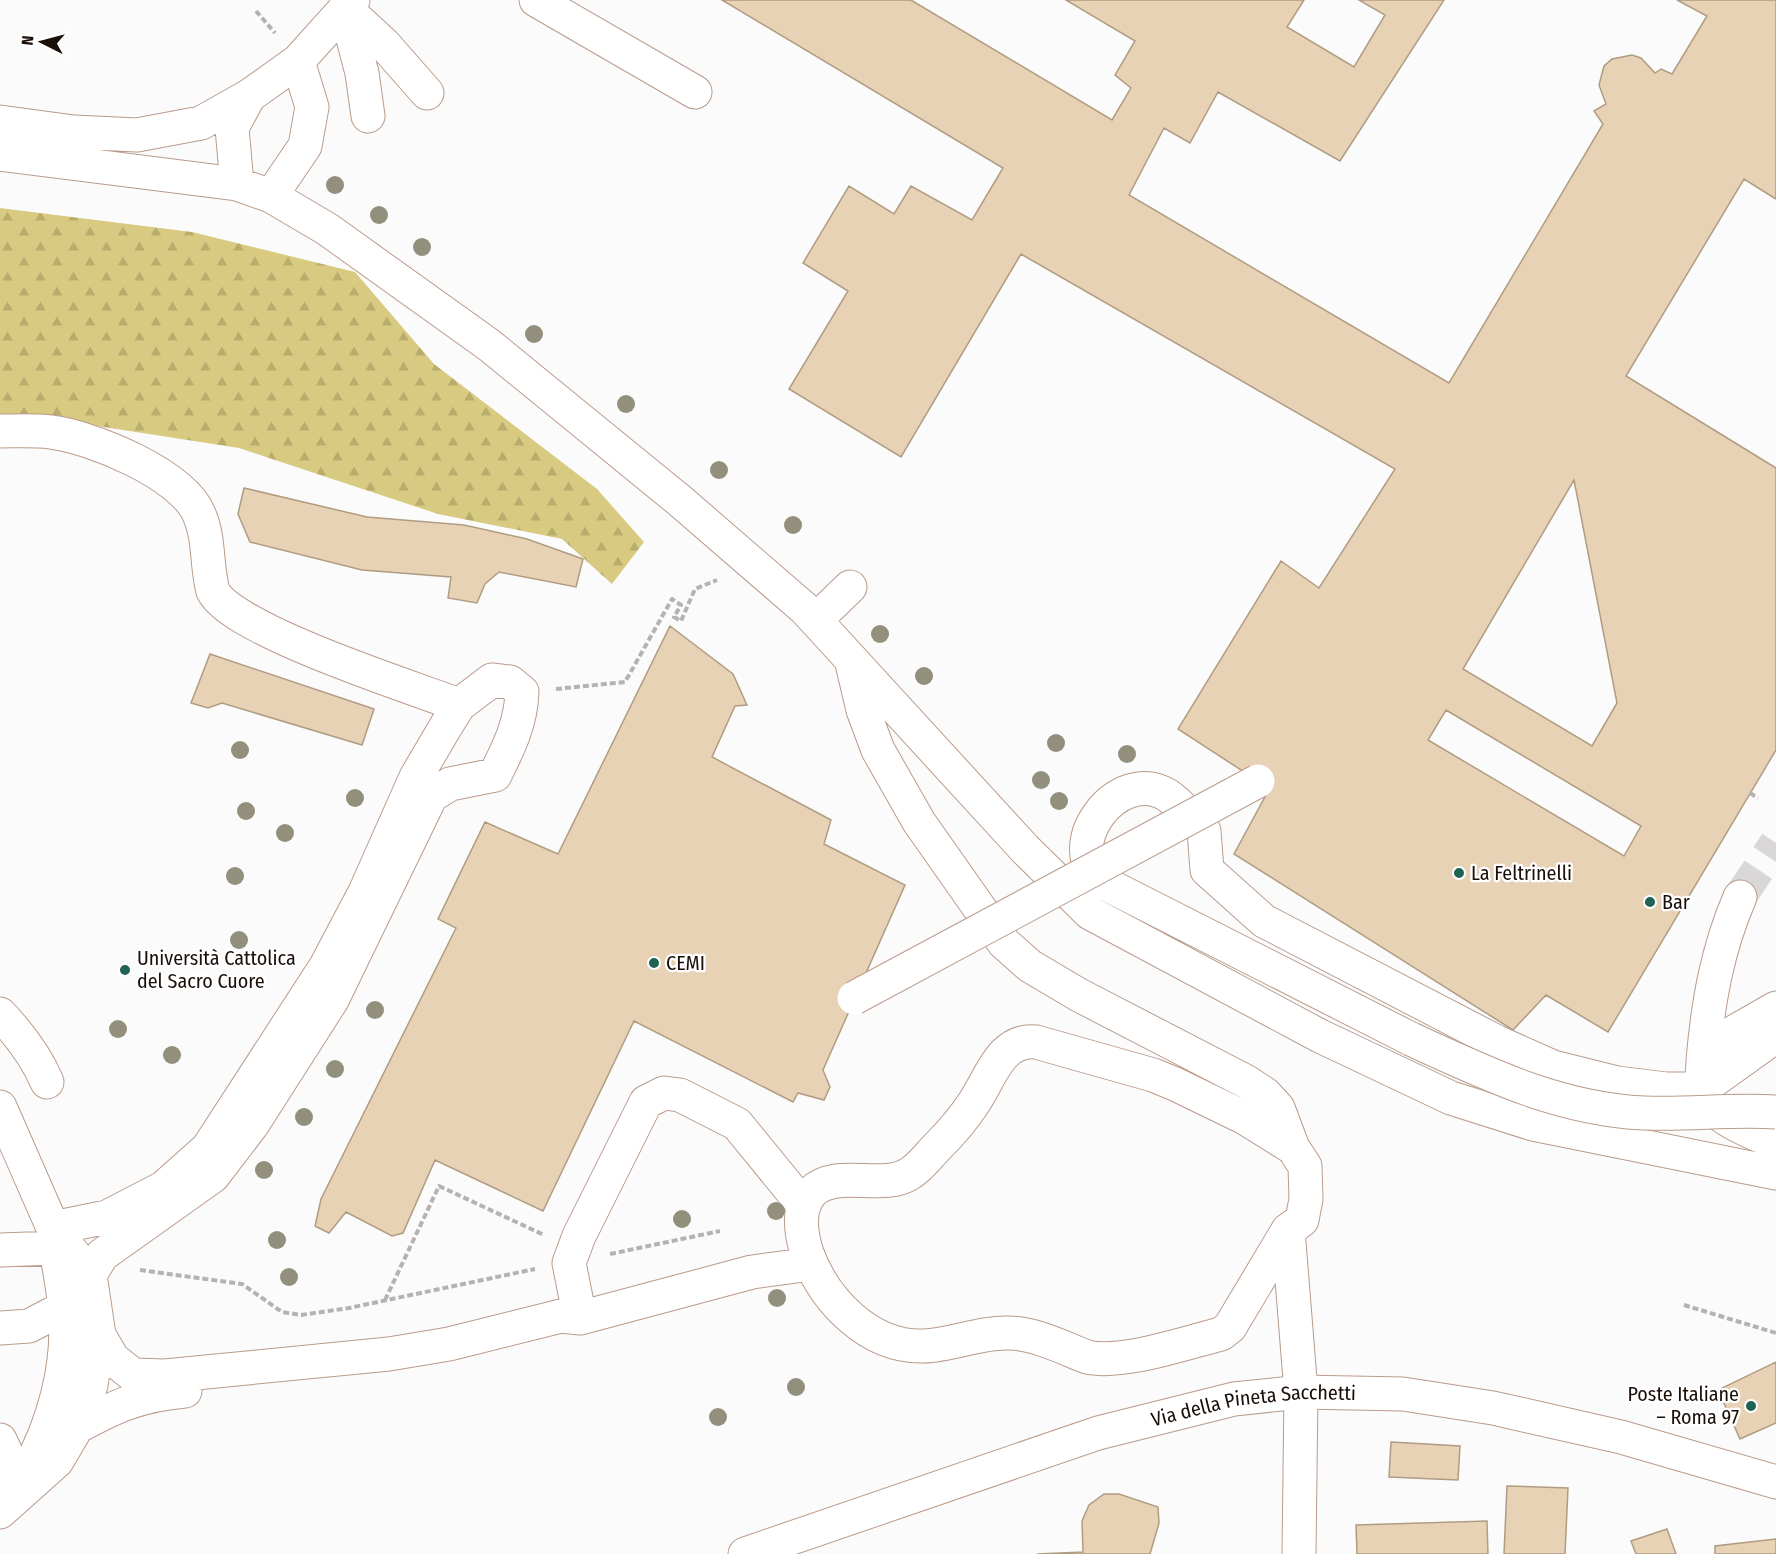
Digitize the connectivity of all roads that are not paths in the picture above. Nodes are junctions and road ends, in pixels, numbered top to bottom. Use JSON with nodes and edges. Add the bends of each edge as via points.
{"nodes":[{"id":1,"x":536,"y":0,"type":"edge"},
{"id":2,"x":349,"y":4,"type":"edge"},
{"id":3,"x":298,"y":61,"type":"junction"},
{"id":4,"x":695,"y":92,"type":"dead end"},
{"id":5,"x":427,"y":93,"type":"dead end"},
{"id":6,"x":249,"y":96,"type":"junction"},
{"id":7,"x":368,"y":116,"type":"dead end"},
{"id":8,"x":0,"y":122,"type":"edge"},
{"id":9,"x":0,"y":154,"type":"edge"},
{"id":10,"x":237,"y":184,"type":"junction"},
{"id":11,"x":271,"y":196,"type":"junction"},
{"id":12,"x":0,"y":431,"type":"edge"},
{"id":13,"x":850,"y":587,"type":"dead end"},
{"id":14,"x":816,"y":620,"type":"junction"},
{"id":15,"x":851,"y":657,"type":"junction"},
{"id":16,"x":459,"y":705,"type":"junction"},
{"id":17,"x":1258,"y":781,"type":"dead end"},
{"id":18,"x":1740,"y":897,"type":"tunnel mouth"},
{"id":19,"x":854,"y":998,"type":"dead end"},
{"id":20,"x":1776,"y":1008,"type":"edge"},
{"id":21,"x":0,"y":1014,"type":"edge"},
{"id":22,"x":1776,"y":1036,"type":"edge"},
{"id":23,"x":1703,"y":1075,"type":"junction"},
{"id":24,"x":47,"y":1082,"type":"dead end"},
{"id":25,"x":0,"y":1107,"type":"edge"},
{"id":26,"x":1776,"y":1112,"type":"edge"},
{"id":27,"x":1776,"y":1143,"type":"edge"},
{"id":28,"x":1293,"y":1148,"type":"junction"},
{"id":29,"x":1776,"y":1173,"type":"edge"},
{"id":30,"x":804,"y":1206,"type":"junction"},
{"id":31,"x":1288,"y":1230,"type":"junction"},
{"id":32,"x":54,"y":1238,"type":"junction"},
{"id":33,"x":0,"y":1250,"type":"edge"},
{"id":34,"x":811,"y":1264,"type":"junction"},
{"id":35,"x":90,"y":1275,"type":"junction"},
{"id":36,"x":65,"y":1308,"type":"junction"},
{"id":37,"x":580,"y":1318,"type":"junction"},
{"id":38,"x":0,"y":1328,"type":"edge"},
{"id":39,"x":99,"y":1335,"type":"junction"},
{"id":40,"x":1301,"y":1392,"type":"junction"},
{"id":41,"x":77,"y":1427,"type":"junction"},
{"id":42,"x":0,"y":1440,"type":"edge"},
{"id":43,"x":1771,"y":1475,"type":"edge"},
{"id":44,"x":5,"y":1507,"type":"edge"},
{"id":45,"x":745,"y":1554,"type":"edge"},
{"id":46,"x":1299,"y":1554,"type":"edge"}],
"edges":[{"from":1,"to":4,"type":"main road"},
{"from":2,"to":3,"type":"main road"},
{"from":2,"to":5,"type":"main road"},
{"from":2,"to":7,"type":"main road"},
{"from":3,"to":6,"type":"main road"},
{"from":3,"to":11,"type":"main road","via":[[312,108],[305,146]]},
{"from":6,"to":8,"type":"main road","via":[[201,123],[137,135]]},
{"from":6,"to":10,"type":"main road","via":[[232,128]]},
{"from":9,"to":10,"type":"main road"},
{"from":10,"to":11,"type":"main road"},
{"from":11,"to":14,"type":"main road","via":[[327,229],[489,345],[679,500]]},
{"from":12,"to":16,"type":"main road","via":[[52,432],[87,441],[161,477],[187,496],[199,514],[211,583],[222,604],[272,634]]},
{"from":13,"to":14,"type":"main road"},
{"from":14,"to":15,"type":"main road"},
{"from":15,"to":28,"type":"main road","via":[[863,710],[878,750],[919,822],[1005,944],[1030,966],[1079,995],[1265,1094],[1283,1117]]},
{"from":15,"to":29,"type":"main road","via":[[1025,849],[1090,913],[1320,1036],[1451,1098],[1533,1124]]},
{"from":16,"to":32,"type":"main road","via":[[416,777],[326,966],[208,1148],[163,1188],[107,1217]]},
{"from":16,"to":35,"type":"main road","via":[[492,680],[510,682],[522,692],[521,712],[512,741],[495,775],[450,784],[431,796],[332,1000],[252,1125],[213,1176],[102,1255]]},
{"from":17,"to":19,"type":"main road","bridge":true},
{"from":18,"to":23,"type":"main road","via":[[1712,985]]},
{"from":20,"to":23,"type":"main road","via":[[1727,1036]]},
{"from":21,"to":24,"type":"main road","via":[[39,1062]]},
{"from":22,"to":23,"type":"main road"},
{"from":23,"to":26,"type":"main road","bridge":true,"via":[[1666,1089],[1617,1083],[1553,1067],[1264,921],[1207,870],[1204,831],[1160,792],[1130,791],[1110,800],[1098,813],[1087,849],[1095,873],[1104,883],[1504,1082],[1574,1103],[1644,1113]]},
{"from":23,"to":27,"type":"main road","via":[[1712,1108],[1744,1129]]},
{"from":25,"to":32,"type":"main road"},
{"from":28,"to":30,"type":"main road","via":[[1245,1118],[1153,1075],[1027,1041],[1006,1052],[974,1104],[909,1175],[892,1180],[827,1184],[813,1191]]},
{"from":28,"to":31,"type":"main road","via":[[1305,1166],[1306,1199],[1302,1220]]},
{"from":30,"to":34,"type":"main road","via":[[802,1236]]},
{"from":30,"to":37,"type":"main road","via":[[737,1124],[688,1097],[664,1093],[646,1102],[579,1236],[569,1263]]},
{"from":31,"to":34,"type":"main road","via":[[1239,1315],[1226,1330],[1106,1360],[1012,1333],[930,1346],[898,1342],[850,1318],[826,1292]]},
{"from":31,"to":40,"type":"main road"},
{"from":32,"to":33,"type":"main road"},
{"from":32,"to":35,"type":"main road"},
{"from":32,"to":36,"type":"main road"},
{"from":34,"to":37,"type":"main road","via":[[752,1272]]},
{"from":35,"to":39,"type":"main road"},
{"from":36,"to":38,"type":"main road","via":[[29,1326]]},
{"from":36,"to":44,"type":"main road","via":[[66,1344],[50,1422],[42,1444]]},
{"from":37,"to":39,"type":"main road","via":[[561,1316],[449,1344],[389,1354],[165,1376],[133,1375],[113,1359]]},
{"from":37,"to":41,"type":"main road","via":[[561,1334],[385,1374],[161,1393],[118,1404]]},
{"from":39,"to":41,"type":"main road","via":[[92,1385]]},
{"from":40,"to":43,"type":"main road","name":"Via della Pineta Sacchetti","via":[[1403,1394],[1493,1408]]},
{"from":40,"to":45,"type":"main road","name":"Via della Pineta Sacchetti","via":[[1234,1399],[1098,1433]]},
{"from":40,"to":46,"type":"main road"},
{"from":41,"to":44,"type":"main road","via":[[57,1461]]},
{"from":42,"to":44,"type":"main road","via":[[7,1455]]}]}
